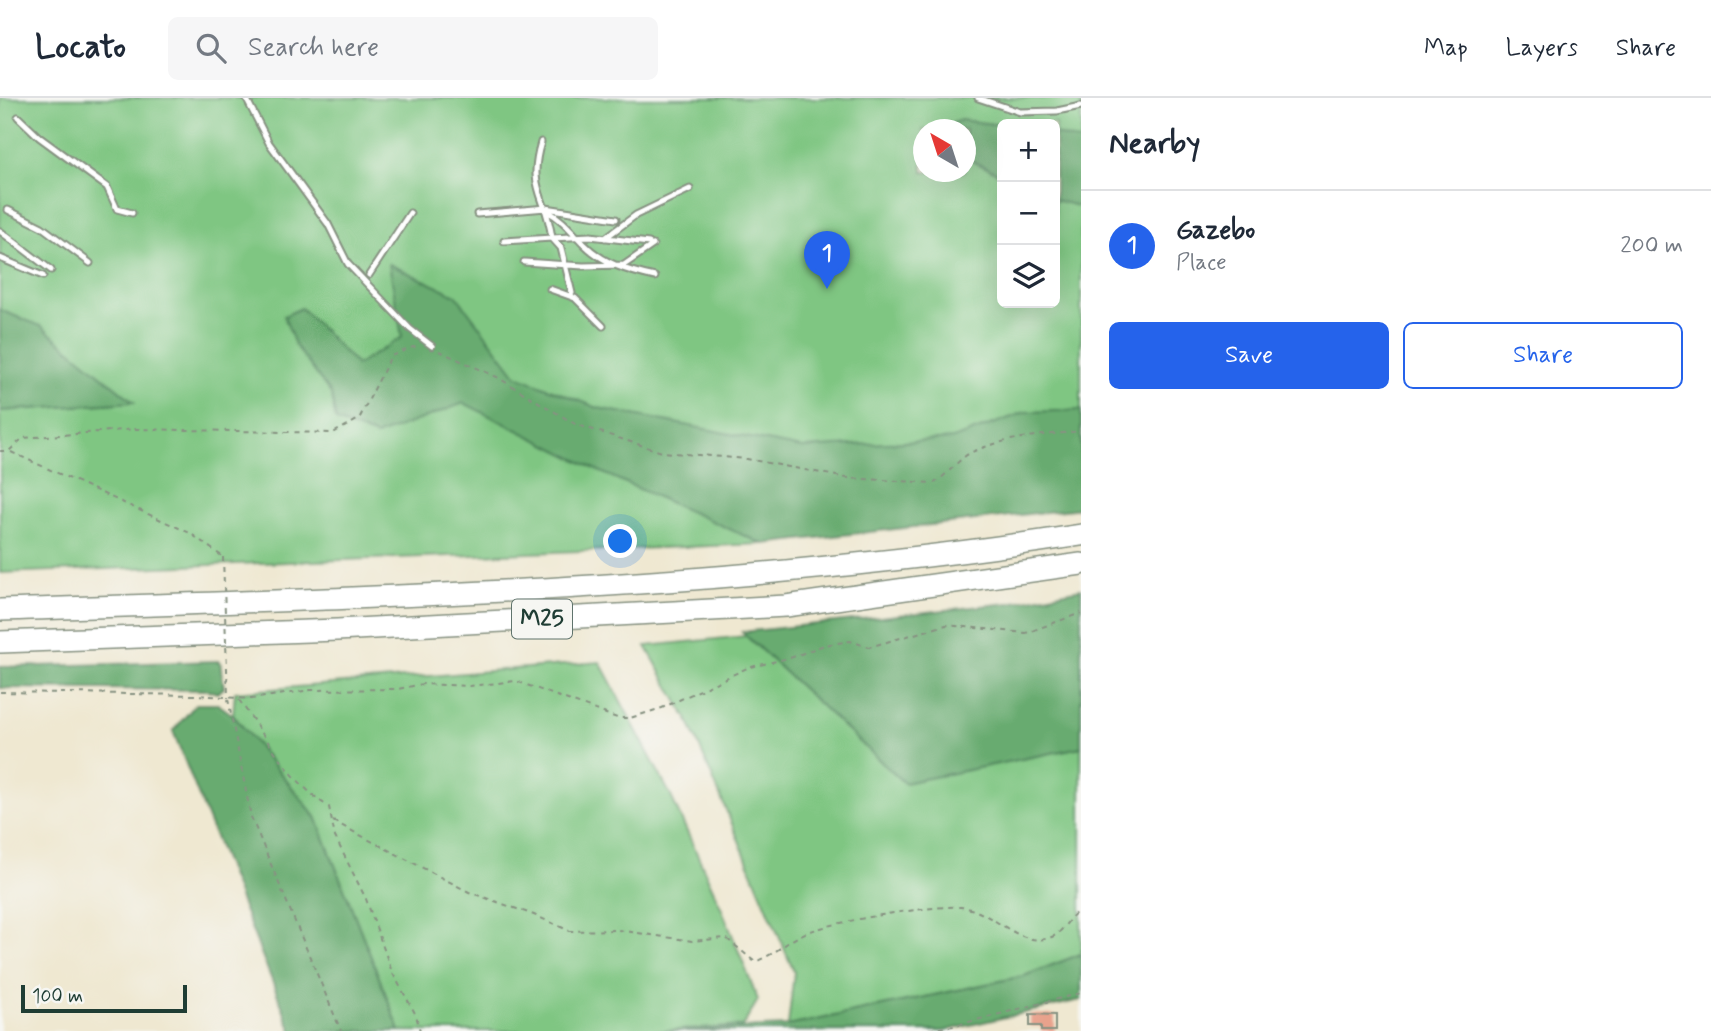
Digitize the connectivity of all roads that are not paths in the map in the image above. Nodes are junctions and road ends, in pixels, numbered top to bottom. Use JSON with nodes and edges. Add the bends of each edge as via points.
{"nodes":[{"id":1,"x":246,"y":98,"type":"edge"},
{"id":2,"x":978,"y":98,"type":"edge"},
{"id":3,"x":1081,"y":106,"type":"edge"},
{"id":4,"x":18,"y":117,"type":"dead end"},
{"id":5,"x":541,"y":142,"type":"dead end"},
{"id":6,"x":690,"y":189,"type":"dead end"},
{"id":7,"x":8,"y":209,"type":"dead end"},
{"id":8,"x":545,"y":209,"type":"junction"},
{"id":9,"x":132,"y":213,"type":"dead end"},
{"id":10,"x":410,"y":213,"type":"dead end"},
{"id":11,"x":477,"y":214,"type":"dead end"},
{"id":12,"x":616,"y":219,"type":"dead end"},
{"id":13,"x":0,"y":231,"type":"edge"},
{"id":14,"x":578,"y":237,"type":"junction"},
{"id":15,"x":552,"y":238,"type":"junction"},
{"id":16,"x":605,"y":238,"type":"junction"},
{"id":17,"x":505,"y":241,"type":"dead end"},
{"id":18,"x":0,"y":258,"type":"edge"},
{"id":19,"x":524,"y":262,"type":"dead end"},
{"id":20,"x":90,"y":263,"type":"dead end"},
{"id":21,"x":612,"y":264,"type":"junction"},
{"id":22,"x":567,"y":265,"type":"junction"},
{"id":23,"x":51,"y":270,"type":"dead end"},
{"id":24,"x":369,"y":275,"type":"dead end"},
{"id":25,"x":43,"y":276,"type":"dead end"},
{"id":26,"x":655,"y":277,"type":"dead end"},
{"id":27,"x":550,"y":289,"type":"dead end"},
{"id":28,"x":572,"y":293,"type":"dead end"},
{"id":29,"x":603,"y":326,"type":"dead end"},
{"id":30,"x":433,"y":348,"type":"road end"},
{"id":31,"x":1081,"y":535,"type":"edge"},
{"id":32,"x":1081,"y":564,"type":"edge"},
{"id":33,"x":0,"y":611,"type":"edge"},
{"id":34,"x":0,"y":642,"type":"edge"}],
"edges":[{"from":1,"to":30,"type":"lane","via":[[269,143],[328,223],[348,264]]},
{"from":2,"to":3,"type":"lane","via":[[1020,112]]},
{"from":4,"to":9,"type":"lane","via":[[107,187],[117,209]]},
{"from":5,"to":8,"type":"lane","via":[[534,167]]},
{"from":6,"to":16,"type":"lane","via":[[636,215]]},
{"from":7,"to":20,"type":"lane","via":[[42,227]]},
{"from":8,"to":11,"type":"lane"},
{"from":8,"to":12,"type":"lane"},
{"from":8,"to":14,"type":"lane"},
{"from":8,"to":15,"type":"lane"},
{"from":10,"to":24,"type":"lane"},
{"from":13,"to":23,"type":"lane"},
{"from":14,"to":15,"type":"lane"},
{"from":14,"to":16,"type":"lane"},
{"from":14,"to":21,"type":"lane"},
{"from":15,"to":17,"type":"lane"},
{"from":15,"to":22,"type":"lane"},
{"from":16,"to":21,"type":"lane","via":[[651,244],[624,265]]},
{"from":18,"to":25,"type":"lane"},
{"from":19,"to":22,"type":"lane"},
{"from":21,"to":22,"type":"lane"},
{"from":21,"to":26,"type":"lane"},
{"from":22,"to":28,"type":"lane"},
{"from":27,"to":29,"type":"lane","via":[[575,298]]},
{"from":31,"to":33,"type":"highway","number":"M25","via":[[793,573]]},
{"from":32,"to":34,"type":"highway","number":"M25","via":[[786,606]]}]}
